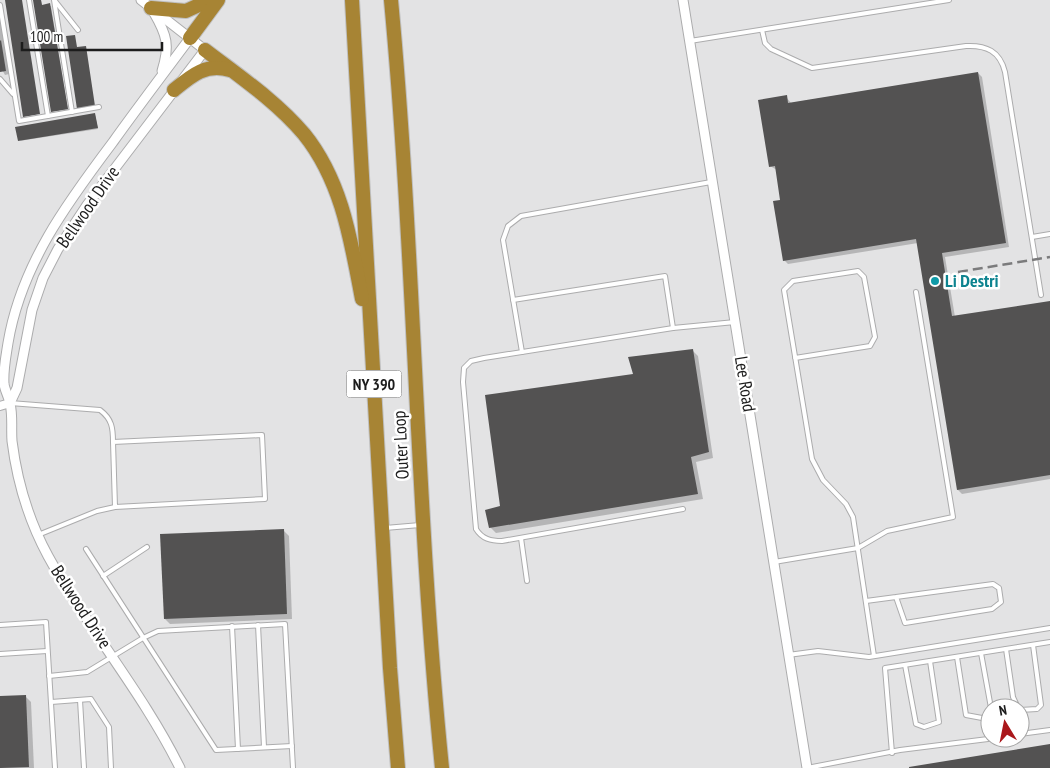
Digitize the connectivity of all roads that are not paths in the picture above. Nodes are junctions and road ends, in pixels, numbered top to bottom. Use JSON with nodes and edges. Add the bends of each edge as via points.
{"nodes":[{"id":1,"x":29,"y":0,"type":"edge"},
{"id":2,"x":54,"y":0,"type":"edge"},
{"id":3,"x":210,"y":0,"type":"edge"},
{"id":4,"x":218,"y":0,"type":"edge"},
{"id":5,"x":352,"y":0,"type":"edge"},
{"id":6,"x":393,"y":0,"type":"edge"},
{"id":7,"x":683,"y":0,"type":"edge"},
{"id":8,"x":949,"y":0,"type":"edge"},
{"id":9,"x":146,"y":4,"type":"edge"},
{"id":10,"x":0,"y":5,"type":"edge"},
{"id":11,"x":78,"y":30,"type":"dead end"},
{"id":12,"x":762,"y":30,"type":"junction"},
{"id":13,"x":190,"y":38,"type":"junction"},
{"id":14,"x":690,"y":41,"type":"junction"},
{"id":15,"x":205,"y":50,"type":"junction"},
{"id":16,"x":231,"y":70,"type":"junction"},
{"id":17,"x":0,"y":79,"type":"edge"},
{"id":18,"x":158,"y":80,"type":"junction"},
{"id":19,"x":174,"y":90,"type":"junction"},
{"id":20,"x":15,"y":96,"type":"junction"},
{"id":21,"x":99,"y":108,"type":"dead end"},
{"id":22,"x":72,"y":112,"type":"junction"},
{"id":23,"x":48,"y":116,"type":"junction"},
{"id":24,"x":712,"y":182,"type":"junction"},
{"id":25,"x":1050,"y":234,"type":"edge"},
{"id":26,"x":1032,"y":237,"type":"junction"},
{"id":27,"x":916,"y":292,"type":"dead end"},
{"id":28,"x":1041,"y":295,"type":"dead end"},
{"id":29,"x":513,"y":300,"type":"junction"},
{"id":30,"x":735,"y":322,"type":"junction"},
{"id":31,"x":673,"y":328,"type":"junction"},
{"id":32,"x":522,"y":352,"type":"junction"},
{"id":33,"x":795,"y":358,"type":"junction"},
{"id":34,"x":374,"y":370,"type":"junction"},
{"id":35,"x":17,"y":388,"type":"junction"},
{"id":36,"x":2,"y":390,"type":"edge"},
{"id":37,"x":10,"y":403,"type":"junction"},
{"id":38,"x":0,"y":406,"type":"edge"},
{"id":39,"x":113,"y":442,"type":"junction"},
{"id":40,"x":115,"y":507,"type":"junction"},
{"id":41,"x":683,"y":509,"type":"dead end"},
{"id":42,"x":425,"y":524,"type":"junction"},
{"id":43,"x":382,"y":528,"type":"junction"},
{"id":44,"x":38,"y":535,"type":"junction"},
{"id":45,"x":521,"y":538,"type":"junction"},
{"id":46,"x":147,"y":548,"type":"dead end"},
{"id":47,"x":858,"y":548,"type":"junction"},
{"id":48,"x":86,"y":549,"type":"dead end"},
{"id":49,"x":774,"y":562,"type":"junction"},
{"id":50,"x":103,"y":576,"type":"junction"},
{"id":51,"x":527,"y":581,"type":"dead end"},
{"id":52,"x":896,"y":597,"type":"junction"},
{"id":53,"x":866,"y":601,"type":"junction"},
{"id":54,"x":0,"y":625,"type":"edge"},
{"id":55,"x":258,"y":625,"type":"junction"},
{"id":56,"x":232,"y":626,"type":"junction"},
{"id":57,"x":1050,"y":628,"type":"edge"},
{"id":58,"x":143,"y":638,"type":"junction"},
{"id":59,"x":1050,"y":642,"type":"edge"},
{"id":60,"x":1033,"y":645,"type":"junction"},
{"id":61,"x":1006,"y":649,"type":"junction"},
{"id":62,"x":48,"y":651,"type":"junction"},
{"id":63,"x":981,"y":653,"type":"junction"},
{"id":64,"x":0,"y":654,"type":"edge"},
{"id":65,"x":788,"y":655,"type":"junction"},
{"id":66,"x":874,"y":656,"type":"junction"},
{"id":67,"x":112,"y":657,"type":"junction"},
{"id":68,"x":957,"y":657,"type":"junction"},
{"id":69,"x":930,"y":661,"type":"junction"},
{"id":70,"x":905,"y":665,"type":"junction"},
{"id":71,"x":49,"y":676,"type":"junction"},
{"id":72,"x":988,"y":698,"type":"edge"},
{"id":73,"x":1014,"y":698,"type":"edge"},
{"id":74,"x":80,"y":700,"type":"junction"},
{"id":75,"x":51,"y":702,"type":"junction"},
{"id":76,"x":1030,"y":709,"type":"edge"},
{"id":77,"x":980,"y":718,"type":"edge"},
{"id":78,"x":1050,"y":730,"type":"edge"},
{"id":79,"x":1030,"y":733,"type":"edge"},
{"id":80,"x":980,"y":740,"type":"edge"},
{"id":81,"x":292,"y":746,"type":"junction"},
{"id":82,"x":264,"y":747,"type":"junction"},
{"id":83,"x":238,"y":749,"type":"junction"},
{"id":84,"x":892,"y":752,"type":"junction"},
{"id":85,"x":55,"y":768,"type":"edge"},
{"id":86,"x":84,"y":768,"type":"edge"},
{"id":87,"x":111,"y":768,"type":"edge"},
{"id":88,"x":180,"y":768,"type":"edge"},
{"id":89,"x":293,"y":768,"type":"edge"},
{"id":90,"x":398,"y":768,"type":"edge"},
{"id":91,"x":442,"y":768,"type":"edge"},
{"id":92,"x":807,"y":768,"type":"edge"}],
"edges":[{"from":1,"to":23,"type":"lane"},
{"from":2,"to":11,"type":"lane"},
{"from":2,"to":22,"type":"lane"},
{"from":3,"to":9,"type":"highway","via":[[186,10]]},
{"from":4,"to":13,"type":"highway"},
{"from":5,"to":34,"type":"highway","name":"Outer Loop","number":"NY 390"},
{"from":6,"to":42,"type":"highway","name":"Outer Loop","number":"NY 390"},
{"from":7,"to":14,"type":"street","name":"Lee Road"},
{"from":8,"to":12,"type":"lane"},
{"from":9,"to":13,"type":"street"},
{"from":9,"to":18,"type":"street","via":[[166,35],[167,49]]},
{"from":10,"to":20,"type":"lane"},
{"from":12,"to":14,"type":"lane"},
{"from":12,"to":26,"type":"lane","via":[[765,43],[771,49],[812,68],[959,46],[978,46],[993,51],[1003,62]]},
{"from":13,"to":15,"type":"street"},
{"from":13,"to":18,"type":"street","name":"Bellwood Drive"},
{"from":14,"to":24,"type":"street","name":"Lee Road"},
{"from":15,"to":16,"type":"highway"},
{"from":15,"to":19,"type":"street","name":"Bellwood Drive"},
{"from":16,"to":19,"type":"highway","via":[[214,67],[199,70]]},
{"from":16,"to":34,"type":"highway","via":[[293,122],[328,172],[350,235]]},
{"from":17,"to":20,"type":"lane"},
{"from":18,"to":36,"type":"street","name":"Bellwood Drive","via":[[71,199],[36,257],[12,323]]},
{"from":19,"to":35,"type":"street","name":"Bellwood Drive","via":[[87,205],[54,256],[32,310]]},
{"from":20,"to":23,"type":"lane","via":[[19,121]]},
{"from":21,"to":22,"type":"lane"},
{"from":22,"to":23,"type":"lane"},
{"from":24,"to":29,"type":"lane","via":[[521,216],[508,226],[504,240]]},
{"from":24,"to":30,"type":"street","name":"Lee Road"},
{"from":25,"to":26,"type":"lane"},
{"from":26,"to":28,"type":"lane"},
{"from":27,"to":47,"type":"lane","via":[[953,517],[887,531]]},
{"from":29,"to":31,"type":"lane","via":[[665,276]]},
{"from":29,"to":32,"type":"lane"},
{"from":30,"to":31,"type":"lane"},
{"from":30,"to":49,"type":"street","name":"Lee Road"},
{"from":31,"to":32,"type":"lane"},
{"from":32,"to":45,"type":"lane","via":[[471,361],[464,368],[463,382],[476,529],[480,535],[494,541]]},
{"from":33,"to":33,"type":"lane","via":[[784,290],[793,281],[858,271],[864,277],[875,336],[870,346]]},
{"from":33,"to":47,"type":"lane","via":[[812,459],[823,480],[851,511]]},
{"from":34,"to":43,"type":"highway","name":"Outer Loop","number":"NY 390"},
{"from":35,"to":36,"type":"street"},
{"from":35,"to":37,"type":"street","name":"Bellwood Drive"},
{"from":36,"to":37,"type":"street","name":"Bellwood Drive"},
{"from":37,"to":38,"type":"street"},
{"from":37,"to":39,"type":"lane","via":[[100,410],[109,417]]},
{"from":37,"to":44,"type":"street","name":"Bellwood Drive","via":[[17,470]]},
{"from":39,"to":40,"type":"lane"},
{"from":39,"to":40,"type":"lane","via":[[262,435],[265,500]]},
{"from":40,"to":44,"type":"lane"},
{"from":41,"to":45,"type":"lane"},
{"from":42,"to":43,"type":"lane"},
{"from":42,"to":91,"type":"highway","name":"Outer Loop","number":"NY 390"},
{"from":43,"to":90,"type":"highway","name":"Outer Loop","number":"NY 390"},
{"from":44,"to":67,"type":"street","name":"Bellwood Drive"},
{"from":45,"to":51,"type":"lane"},
{"from":46,"to":50,"type":"lane"},
{"from":47,"to":49,"type":"lane"},
{"from":47,"to":53,"type":"lane"},
{"from":48,"to":50,"type":"lane"},
{"from":49,"to":65,"type":"street","name":"Lee Road"},
{"from":50,"to":58,"type":"lane"},
{"from":52,"to":52,"type":"lane","via":[[993,584],[999,588],[1001,602],[992,609],[905,623]]},
{"from":52,"to":53,"type":"lane"},
{"from":53,"to":66,"type":"lane"},
{"from":54,"to":62,"type":"lane","via":[[46,622]]},
{"from":55,"to":56,"type":"lane"},
{"from":55,"to":81,"type":"lane","via":[[285,624]]},
{"from":55,"to":82,"type":"lane"},
{"from":56,"to":58,"type":"lane","via":[[163,630]]},
{"from":56,"to":83,"type":"lane"},
{"from":57,"to":66,"type":"lane"},
{"from":58,"to":67,"type":"lane"},
{"from":58,"to":83,"type":"lane","via":[[216,750]]},
{"from":59,"to":60,"type":"lane"},
{"from":60,"to":61,"type":"lane"},
{"from":60,"to":76,"type":"lane","via":[[1041,705]]},
{"from":61,"to":63,"type":"lane"},
{"from":61,"to":73,"type":"lane"},
{"from":62,"to":64,"type":"lane"},
{"from":62,"to":71,"type":"lane"},
{"from":63,"to":68,"type":"lane"},
{"from":63,"to":72,"type":"lane"},
{"from":65,"to":66,"type":"lane","via":[[818,651]]},
{"from":65,"to":92,"type":"street","name":"Lee Road"},
{"from":67,"to":71,"type":"lane","via":[[87,672]]},
{"from":67,"to":88,"type":"street","name":"Bellwood Drive","via":[[159,728]]},
{"from":68,"to":69,"type":"lane"},
{"from":68,"to":77,"type":"lane","via":[[966,715]]},
{"from":69,"to":70,"type":"lane"},
{"from":69,"to":70,"type":"lane","via":[[939,722],[924,727],[916,724]]},
{"from":70,"to":84,"type":"lane","via":[[885,668]]},
{"from":71,"to":75,"type":"lane"},
{"from":74,"to":75,"type":"lane"},
{"from":74,"to":86,"type":"lane"},
{"from":74,"to":87,"type":"lane","via":[[90,699],[109,727]]},
{"from":75,"to":85,"type":"lane"},
{"from":78,"to":79,"type":"lane"},
{"from":80,"to":84,"type":"lane"},
{"from":81,"to":82,"type":"lane"},
{"from":81,"to":89,"type":"lane"},
{"from":82,"to":83,"type":"lane"},
{"from":84,"to":92,"type":"lane"}]}
